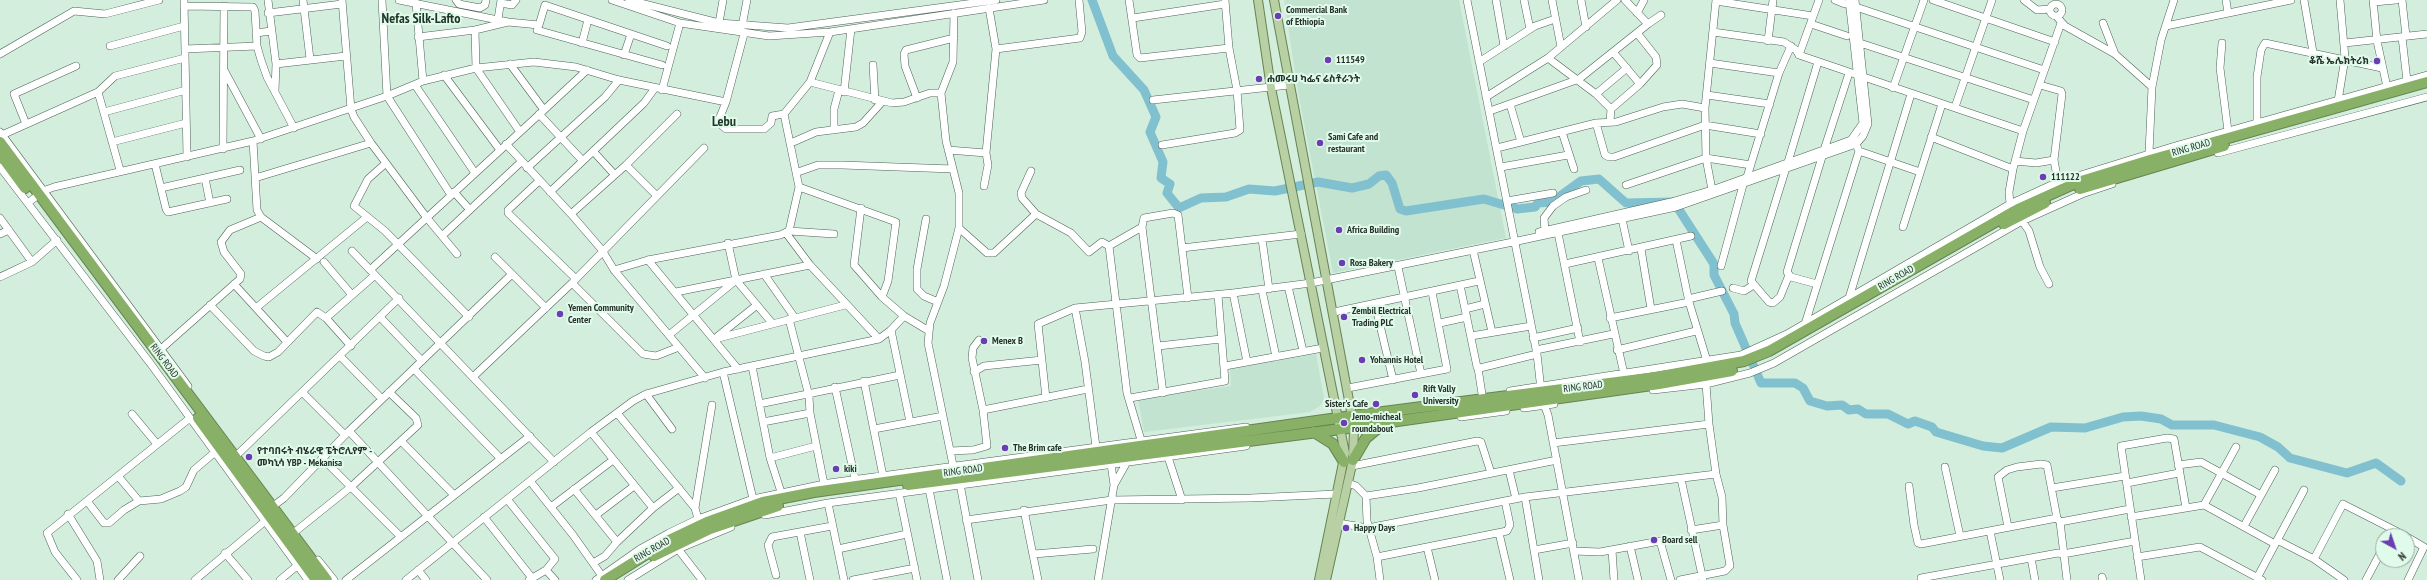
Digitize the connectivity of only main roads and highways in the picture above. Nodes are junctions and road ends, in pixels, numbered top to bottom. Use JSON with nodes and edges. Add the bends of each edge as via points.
{"nodes":[{"id":1,"x":1258,"y":0,"type":"edge"},
{"id":2,"x":1274,"y":0,"type":"edge"},
{"id":3,"x":2427,"y":82,"type":"edge"},
{"id":4,"x":2427,"y":89,"type":"edge"},
{"id":5,"x":1,"y":136,"type":"edge"},
{"id":6,"x":0,"y":154,"type":"edge"},
{"id":7,"x":36,"y":197,"type":"junction"},
{"id":8,"x":1764,"y":356,"type":"junction"},
{"id":9,"x":1428,"y":412,"type":"junction"},
{"id":10,"x":1352,"y":416,"type":"junction"},
{"id":11,"x":1339,"y":419,"type":"junction"},
{"id":12,"x":1386,"y":422,"type":"junction"},
{"id":13,"x":1354,"y":427,"type":"junction"},
{"id":14,"x":1341,"y":429,"type":"junction"},
{"id":15,"x":1314,"y":432,"type":"junction"},
{"id":16,"x":1350,"y":463,"type":"junction"},
{"id":17,"x":601,"y":579,"type":"edge"},
{"id":18,"x":316,"y":580,"type":"edge"},
{"id":19,"x":327,"y":580,"type":"edge"},
{"id":20,"x":617,"y":580,"type":"edge"},
{"id":21,"x":1319,"y":580,"type":"edge"},
{"id":22,"x":1326,"y":580,"type":"edge"}],
"edges":[{"from":1,"to":11,"type":"main road","via":[[1271,88]]},
{"from":2,"to":10,"type":"main road"},
{"from":3,"to":8,"type":"highway","name":"RING ROAD","via":[[2071,185],[1997,220]]},
{"from":4,"to":8,"type":"highway","name":"RING ROAD","via":[[2131,173],[2062,196],[2003,224]]},
{"from":5,"to":7,"type":"highway","name":"RING ROAD"},
{"from":6,"to":7,"type":"highway","name":"RING ROAD"},
{"from":7,"to":18,"type":"highway","name":"RING ROAD"},
{"from":7,"to":19,"type":"highway","name":"RING ROAD"},
{"from":8,"to":9,"type":"highway","name":"RING ROAD","via":[[1746,364]]},
{"from":9,"to":10,"type":"highway","name":"RING ROAD"},
{"from":9,"to":12,"type":"highway","name":"RING ROAD"},
{"from":10,"to":11,"type":"highway","name":"RING ROAD"},
{"from":10,"to":13,"type":"main road"},
{"from":11,"to":14,"type":"main road"},
{"from":11,"to":17,"type":"highway","name":"RING ROAD","via":[[814,492],[762,502],[707,522],[669,540]]},
{"from":12,"to":13,"type":"highway","name":"RING ROAD"},
{"from":12,"to":16,"type":"highway","via":[[1366,438]]},
{"from":13,"to":14,"type":"highway","name":"RING ROAD"},
{"from":13,"to":16,"type":"main road"},
{"from":14,"to":15,"type":"highway","name":"RING ROAD"},
{"from":14,"to":16,"type":"main road"},
{"from":15,"to":16,"type":"highway","via":[[1333,444]]},
{"from":15,"to":20,"type":"highway","name":"RING ROAD","via":[[827,496],[768,508],[710,529],[658,554]]},
{"from":16,"to":21,"type":"main road","via":[[1336,494]]},
{"from":16,"to":22,"type":"main road","via":[[1348,483]]}]}
